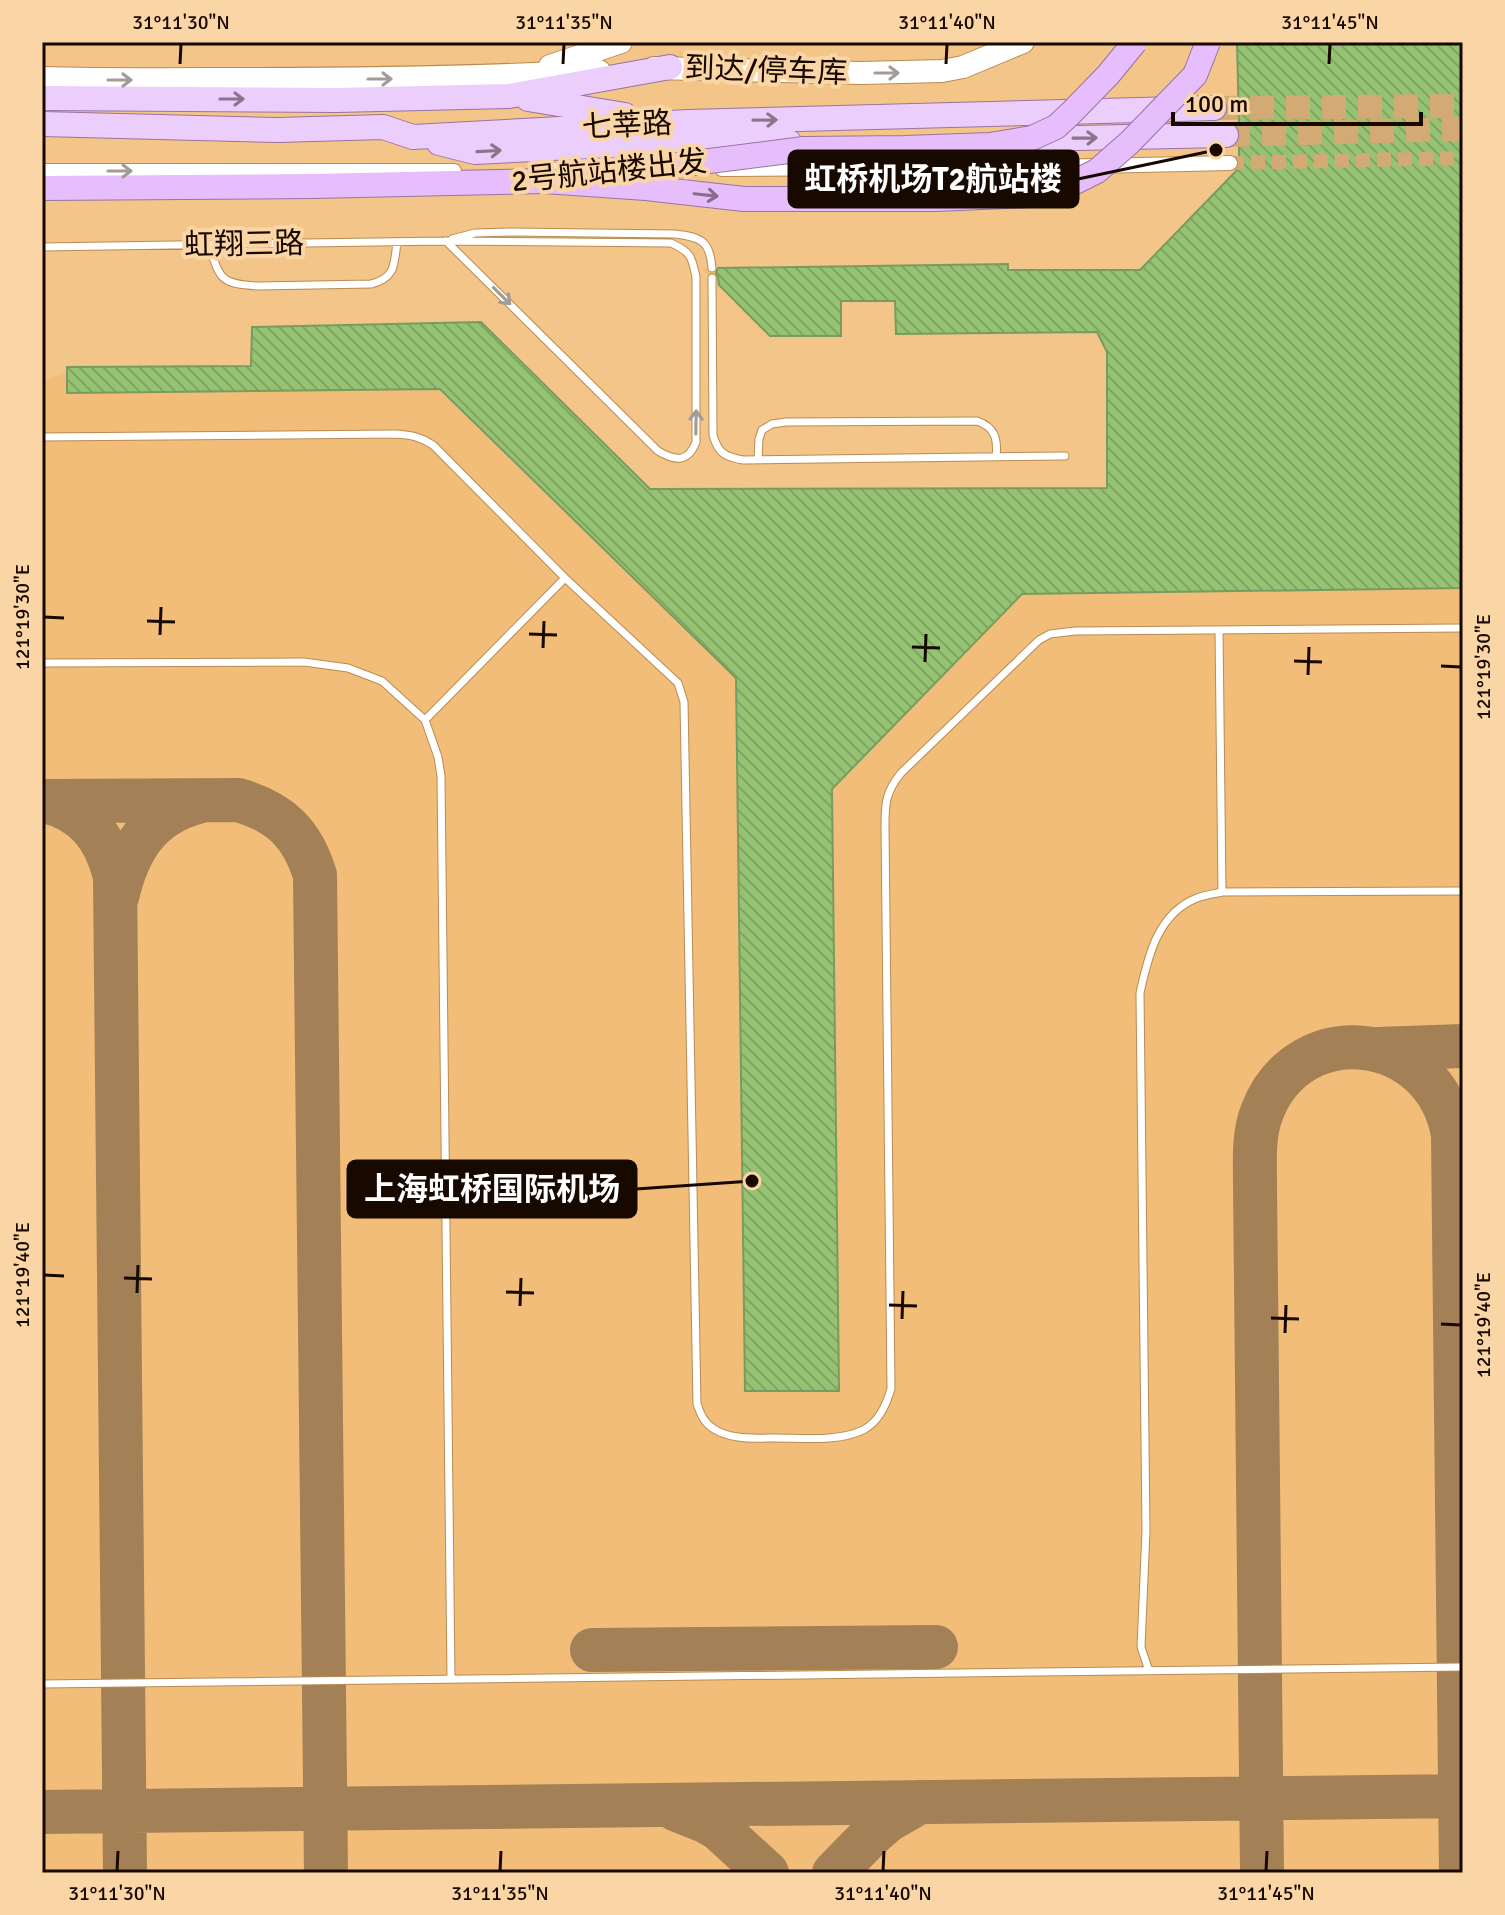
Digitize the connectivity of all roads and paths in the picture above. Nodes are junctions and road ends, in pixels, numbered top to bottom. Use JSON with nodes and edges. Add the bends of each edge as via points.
{"nodes":[{"id":1,"x":621,"y":42,"type":"edge"},
{"id":2,"x":1023,"y":42,"type":"edge"},
{"id":3,"x":1135,"y":42,"type":"edge"},
{"id":4,"x":1208,"y":42,"type":"edge"},
{"id":5,"x":670,"y":67,"type":"joint"},
{"id":6,"x":42,"y":78,"type":"edge"},
{"id":7,"x":507,"y":86,"type":"junction"},
{"id":8,"x":42,"y":98,"type":"edge"},
{"id":9,"x":437,"y":98,"type":"junction"},
{"id":10,"x":1214,"y":108,"type":"tunnel mouth"},
{"id":11,"x":688,"y":122,"type":"junction"},
{"id":12,"x":42,"y":124,"type":"edge"},
{"id":13,"x":278,"y":130,"type":"junction"},
{"id":14,"x":1226,"y":135,"type":"tunnel mouth"},
{"id":15,"x":413,"y":137,"type":"junction"},
{"id":16,"x":1230,"y":163,"type":"tunnel mouth"},
{"id":17,"x":42,"y":171,"type":"edge"},
{"id":18,"x":544,"y":181,"type":"junction"},
{"id":19,"x":42,"y":188,"type":"edge"},
{"id":20,"x":446,"y":241,"type":"junction"},
{"id":21,"x":397,"y":242,"type":"junction"},
{"id":22,"x":209,"y":245,"type":"junction"},
{"id":23,"x":42,"y":247,"type":"edge"},
{"id":24,"x":712,"y":268,"type":"dead end"},
{"id":25,"x":712,"y":278,"type":"dead end"},
{"id":26,"x":42,"y":437,"type":"edge"},
{"id":27,"x":1065,"y":456,"type":"dead end"},
{"id":28,"x":996,"y":457,"type":"junction"},
{"id":29,"x":758,"y":460,"type":"junction"},
{"id":30,"x":565,"y":578,"type":"junction"},
{"id":31,"x":1463,"y":628,"type":"edge"},
{"id":32,"x":1219,"y":630,"type":"junction"},
{"id":33,"x":42,"y":663,"type":"edge"},
{"id":34,"x":425,"y":720,"type":"junction"},
{"id":35,"x":1463,"y":891,"type":"edge"},
{"id":36,"x":1222,"y":892,"type":"junction"},
{"id":37,"x":1463,"y":1667,"type":"edge"},
{"id":38,"x":1149,"y":1671,"type":"junction"},
{"id":39,"x":451,"y":1679,"type":"junction"},
{"id":40,"x":42,"y":1684,"type":"edge"}],
"edges":[{"from":1,"to":7,"type":"main road"},
{"from":5,"to":2,"type":"main road","name":"到达/停车库","one_way":true,"via":[[942,71]]},
{"from":3,"to":18,"type":"highway","name":"2号航站楼出发","bridge":true,"via":[[1056,127],[1032,138],[990,145],[804,149]]},
{"from":18,"to":4,"type":"highway","one_way":true,"bridge":true,"via":[[744,199],[1031,195],[1067,186],[1119,152],[1195,75]]},
{"from":5,"to":7,"type":"main road"},
{"from":6,"to":7,"type":"main road","one_way":true,"via":[[395,79]]},
{"from":7,"to":9,"type":"main road"},
{"from":7,"to":11,"type":"main road","via":[[608,113]]},
{"from":8,"to":9,"type":"main road","one_way":true},
{"from":9,"to":13,"type":"main road"},
{"from":11,"to":10,"type":"main road","name":"七莘路","one_way":true},
{"from":11,"to":15,"type":"main road","name":"七莘路"},
{"from":12,"to":13,"type":"main road","name":"七莘路"},
{"from":13,"to":15,"type":"main road","name":"七莘路","via":[[383,127]]},
{"from":15,"to":14,"type":"main road","one_way":true,"via":[[475,152]]},
{"from":17,"to":16,"type":"street","one_way":true},
{"from":18,"to":19,"type":"highway","name":"2号航站楼出发"},
{"from":20,"to":20,"type":"lane","one_way":true,"via":[[658,451],[674,458],[692,452],[696,277],[685,249],[671,243]]},
{"from":20,"to":21,"type":"lane","name":"虹翔三路"},
{"from":20,"to":24,"type":"lane","via":[[475,233],[675,234],[700,240],[711,253]]},
{"from":21,"to":22,"type":"lane","name":"虹翔三路"},
{"from":21,"to":22,"type":"lane","via":[[394,265],[383,281],[272,286],[227,281],[218,273]]},
{"from":22,"to":23,"type":"lane","name":"虹翔三路"},
{"from":25,"to":29,"type":"lane","via":[[713,435],[727,456]]},
{"from":26,"to":30,"type":"lane","via":[[412,435],[433,445]]},
{"from":27,"to":28,"type":"lane"},
{"from":28,"to":29,"type":"lane"},
{"from":28,"to":29,"type":"lane","via":[[992,428],[977,421],[786,422],[762,430]]},
{"from":30,"to":32,"type":"lane","via":[[673,677],[684,702],[697,1404],[712,1429],[741,1438],[823,1437],[865,1429],[877,1420],[891,1389],[885,825],[891,785],[1050,634]]},
{"from":30,"to":34,"type":"lane"},
{"from":31,"to":32,"type":"lane"},
{"from":32,"to":36,"type":"lane"},
{"from":33,"to":34,"type":"lane","via":[[326,664],[382,681]]},
{"from":34,"to":39,"type":"lane","via":[[441,776]]},
{"from":35,"to":36,"type":"lane"},
{"from":36,"to":38,"type":"lane","via":[[1187,903],[1163,924],[1140,993],[1146,1531],[1141,1647]]},
{"from":37,"to":38,"type":"lane"},
{"from":38,"to":39,"type":"lane"},
{"from":39,"to":40,"type":"lane"}]}
